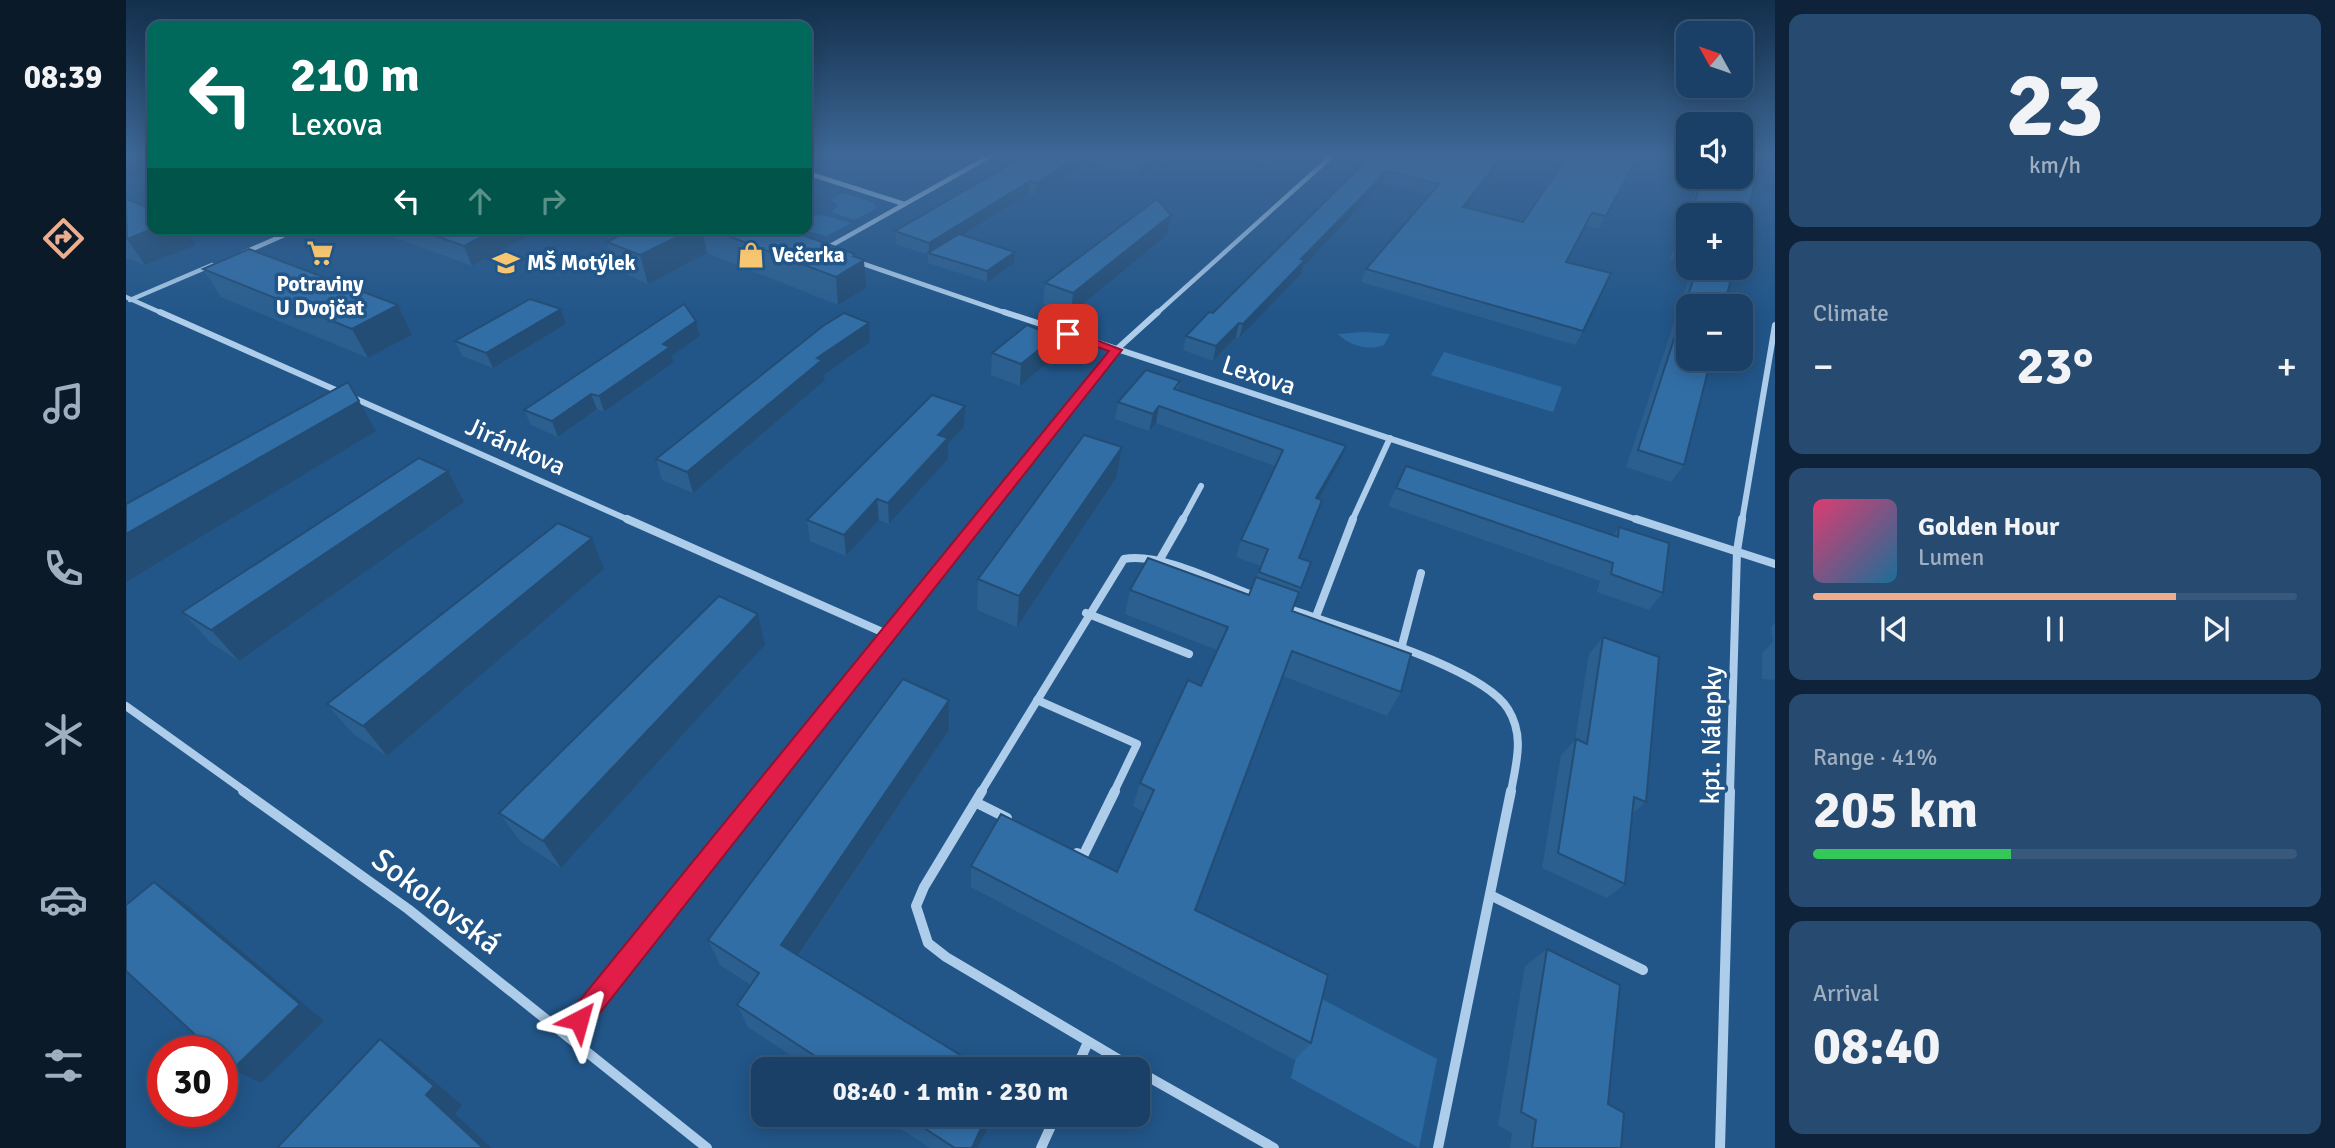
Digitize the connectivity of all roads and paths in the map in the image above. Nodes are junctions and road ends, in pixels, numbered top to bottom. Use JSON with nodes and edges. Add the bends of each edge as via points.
{"nodes":[{"id":1,"x":896,"y":209,"type":"edge"},
{"id":2,"x":1273,"y":209,"type":"edge"},
{"id":3,"x":284,"y":235,"type":"edge"},
{"id":4,"x":813,"y":245,"type":"edge"},
{"id":5,"x":824,"y":249,"type":"junction"},
{"id":6,"x":833,"y":253,"type":"edge"},
{"id":7,"x":239,"y":254,"type":"edge"},
{"id":8,"x":843,"y":256,"type":"edge"},
{"id":9,"x":215,"y":264,"type":"edge"},
{"id":10,"x":128,"y":299,"type":"edge"},
{"id":11,"x":1775,"y":325,"type":"edge"},
{"id":12,"x":1116,"y":350,"type":"junction"},
{"id":13,"x":1390,"y":438,"type":"junction"},
{"id":14,"x":1201,"y":486,"type":"dead end"},
{"id":15,"x":1737,"y":551,"type":"junction"},
{"id":16,"x":1159,"y":561,"type":"junction"},
{"id":17,"x":1775,"y":564,"type":"edge"},
{"id":18,"x":1421,"y":573,"type":"dead end"},
{"id":19,"x":1262,"y":599,"type":"edge"},
{"id":20,"x":1274,"y":603,"type":"edge"},
{"id":21,"x":1086,"y":613,"type":"junction"},
{"id":22,"x":1315,"y":619,"type":"junction"},
{"id":23,"x":889,"y":635,"type":"junction"},
{"id":24,"x":1401,"y":649,"type":"junction"},
{"id":25,"x":1189,"y":654,"type":"dead end"},
{"id":26,"x":1037,"y":700,"type":"junction"},
{"id":27,"x":126,"y":706,"type":"edge"},
{"id":28,"x":976,"y":803,"type":"junction"},
{"id":29,"x":1012,"y":820,"type":"edge"},
{"id":30,"x":1071,"y":850,"type":"edge"},
{"id":31,"x":1492,"y":896,"type":"junction"},
{"id":32,"x":1643,"y":970,"type":"dead end"},
{"id":33,"x":567,"y":1035,"type":"junction"},
{"id":34,"x":1088,"y":1042,"type":"junction"},
{"id":35,"x":1081,"y":1057,"type":"edge"},
{"id":36,"x":1114,"y":1057,"type":"edge"},
{"id":37,"x":1150,"y":1078,"type":"edge"},
{"id":38,"x":1051,"y":1127,"type":"edge"},
{"id":39,"x":707,"y":1148,"type":"edge"},
{"id":40,"x":1041,"y":1148,"type":"edge"},
{"id":41,"x":1274,"y":1148,"type":"edge"},
{"id":42,"x":1438,"y":1148,"type":"edge"},
{"id":43,"x":1720,"y":1148,"type":"edge"}],
"edges":[{"from":1,"to":5,"type":"street"},
{"from":2,"to":12,"type":"street"},
{"from":3,"to":7,"type":"street"},
{"from":4,"to":5,"type":"street"},
{"from":5,"to":6,"type":"street"},
{"from":8,"to":12,"type":"street","name":"Lexova"},
{"from":9,"to":10,"type":"street"},
{"from":10,"to":23,"type":"street","name":"Jiránkova"},
{"from":11,"to":15,"type":"street","name":"kpt. Nálepky"},
{"from":12,"to":13,"type":"street","name":"Lexova"},
{"from":12,"to":23,"type":"street"},
{"from":13,"to":15,"type":"street","name":"Lexova"},
{"from":13,"to":22,"type":"street","via":[[1356,510]]},
{"from":14,"to":16,"type":"street"},
{"from":15,"to":17,"type":"street","name":"Lexova"},
{"from":15,"to":43,"type":"street","name":"kpt. Nálepky"},
{"from":16,"to":19,"type":"street"},
{"from":16,"to":21,"type":"street","via":[[1124,559]]},
{"from":18,"to":24,"type":"street"},
{"from":20,"to":22,"type":"street"},
{"from":21,"to":25,"type":"street"},
{"from":21,"to":26,"type":"street"},
{"from":22,"to":24,"type":"street"},
{"from":23,"to":33,"type":"street"},
{"from":24,"to":31,"type":"street","via":[[1493,690],[1517,724],[1520,742]]},
{"from":26,"to":28,"type":"street"},
{"from":26,"to":30,"type":"street","via":[[1137,744],[1083,856]]},
{"from":27,"to":33,"type":"street","name":"Sokolovská","via":[[408,909]]},
{"from":28,"to":29,"type":"street"},
{"from":28,"to":34,"type":"street","via":[[916,906],[928,943]]},
{"from":31,"to":32,"type":"street"},
{"from":31,"to":42,"type":"street"},
{"from":33,"to":39,"type":"street","name":"Sokolovská"},
{"from":34,"to":35,"type":"street"},
{"from":34,"to":36,"type":"street"},
{"from":37,"to":41,"type":"street"},
{"from":38,"to":40,"type":"street"}]}
